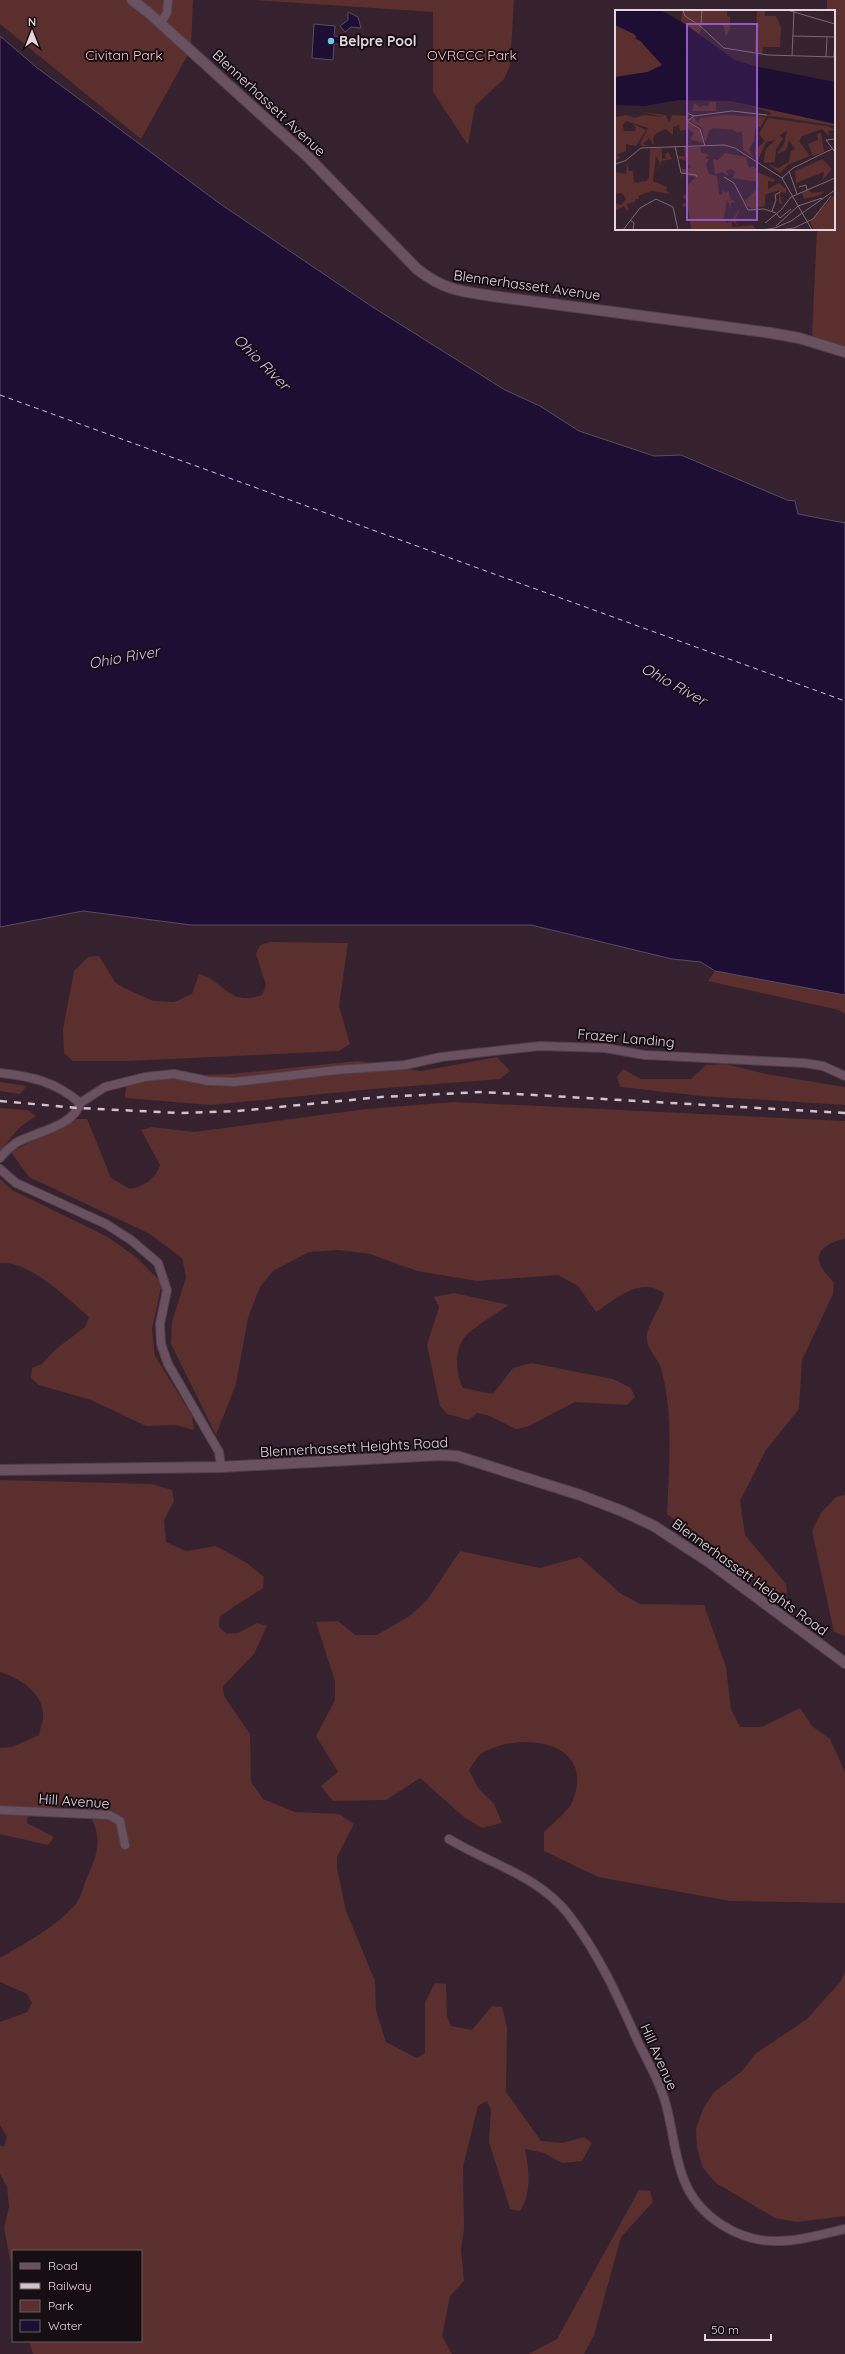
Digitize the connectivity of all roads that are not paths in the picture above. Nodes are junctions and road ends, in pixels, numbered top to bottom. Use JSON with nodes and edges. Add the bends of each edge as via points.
{"nodes":[{"id":1,"x":132,"y":0,"type":"edge"},
{"id":2,"x":168,"y":0,"type":"edge"},
{"id":3,"x":160,"y":24,"type":"junction"},
{"id":4,"x":845,"y":352,"type":"edge"},
{"id":5,"x":0,"y":1073,"type":"edge"},
{"id":6,"x":845,"y":1076,"type":"edge"},
{"id":7,"x":80,"y":1103,"type":"junction"},
{"id":8,"x":0,"y":1158,"type":"edge"},
{"id":9,"x":0,"y":1169,"type":"edge"},
{"id":10,"x":221,"y":1467,"type":"junction"},
{"id":11,"x":0,"y":1470,"type":"edge"},
{"id":12,"x":845,"y":1663,"type":"edge"},
{"id":13,"x":0,"y":1810,"type":"edge"},
{"id":14,"x":449,"y":1839,"type":"dead end"},
{"id":15,"x":125,"y":1845,"type":"dead end"},
{"id":16,"x":845,"y":2229,"type":"edge"}],
"edges":[{"from":1,"to":3,"type":"street","name":"Blennerhassett Avenue"},
{"from":2,"to":3,"type":"street","via":[[167,13]]},
{"from":3,"to":4,"type":"street","name":"Blennerhassett Avenue","via":[[308,157],[417,269],[435,283],[492,296],[778,334]]},
{"from":5,"to":7,"type":"street","via":[[43,1081],[68,1093]]},
{"from":6,"to":7,"type":"street","name":"Frazer Landing","via":[[823,1066],[804,1063],[645,1055],[605,1048],[540,1046],[441,1057],[405,1065],[235,1082],[208,1081],[174,1074],[145,1077],[105,1087]]},
{"from":7,"to":8,"type":"street","name":"Frazer Landing","via":[[68,1118],[55,1127],[16,1143]]},
{"from":9,"to":10,"type":"street","via":[[16,1183],[106,1224],[158,1262],[167,1290],[160,1324],[161,1344],[168,1364],[219,1452]]},
{"from":10,"to":11,"type":"street","name":"Blennerhassett Heights Road"},
{"from":10,"to":12,"type":"street","name":"Blennerhassett Heights Road","via":[[440,1456],[477,1461],[622,1510],[654,1526],[709,1562]]},
{"from":13,"to":15,"type":"street","name":"Hill Avenue","via":[[109,1815],[120,1821]]},
{"from":14,"to":16,"type":"street","name":"Hill Avenue","via":[[527,1878],[553,1896],[569,1916],[612,1985],[664,2097],[674,2149],[684,2180],[701,2208],[715,2221],[732,2230],[777,2241]]}]}
